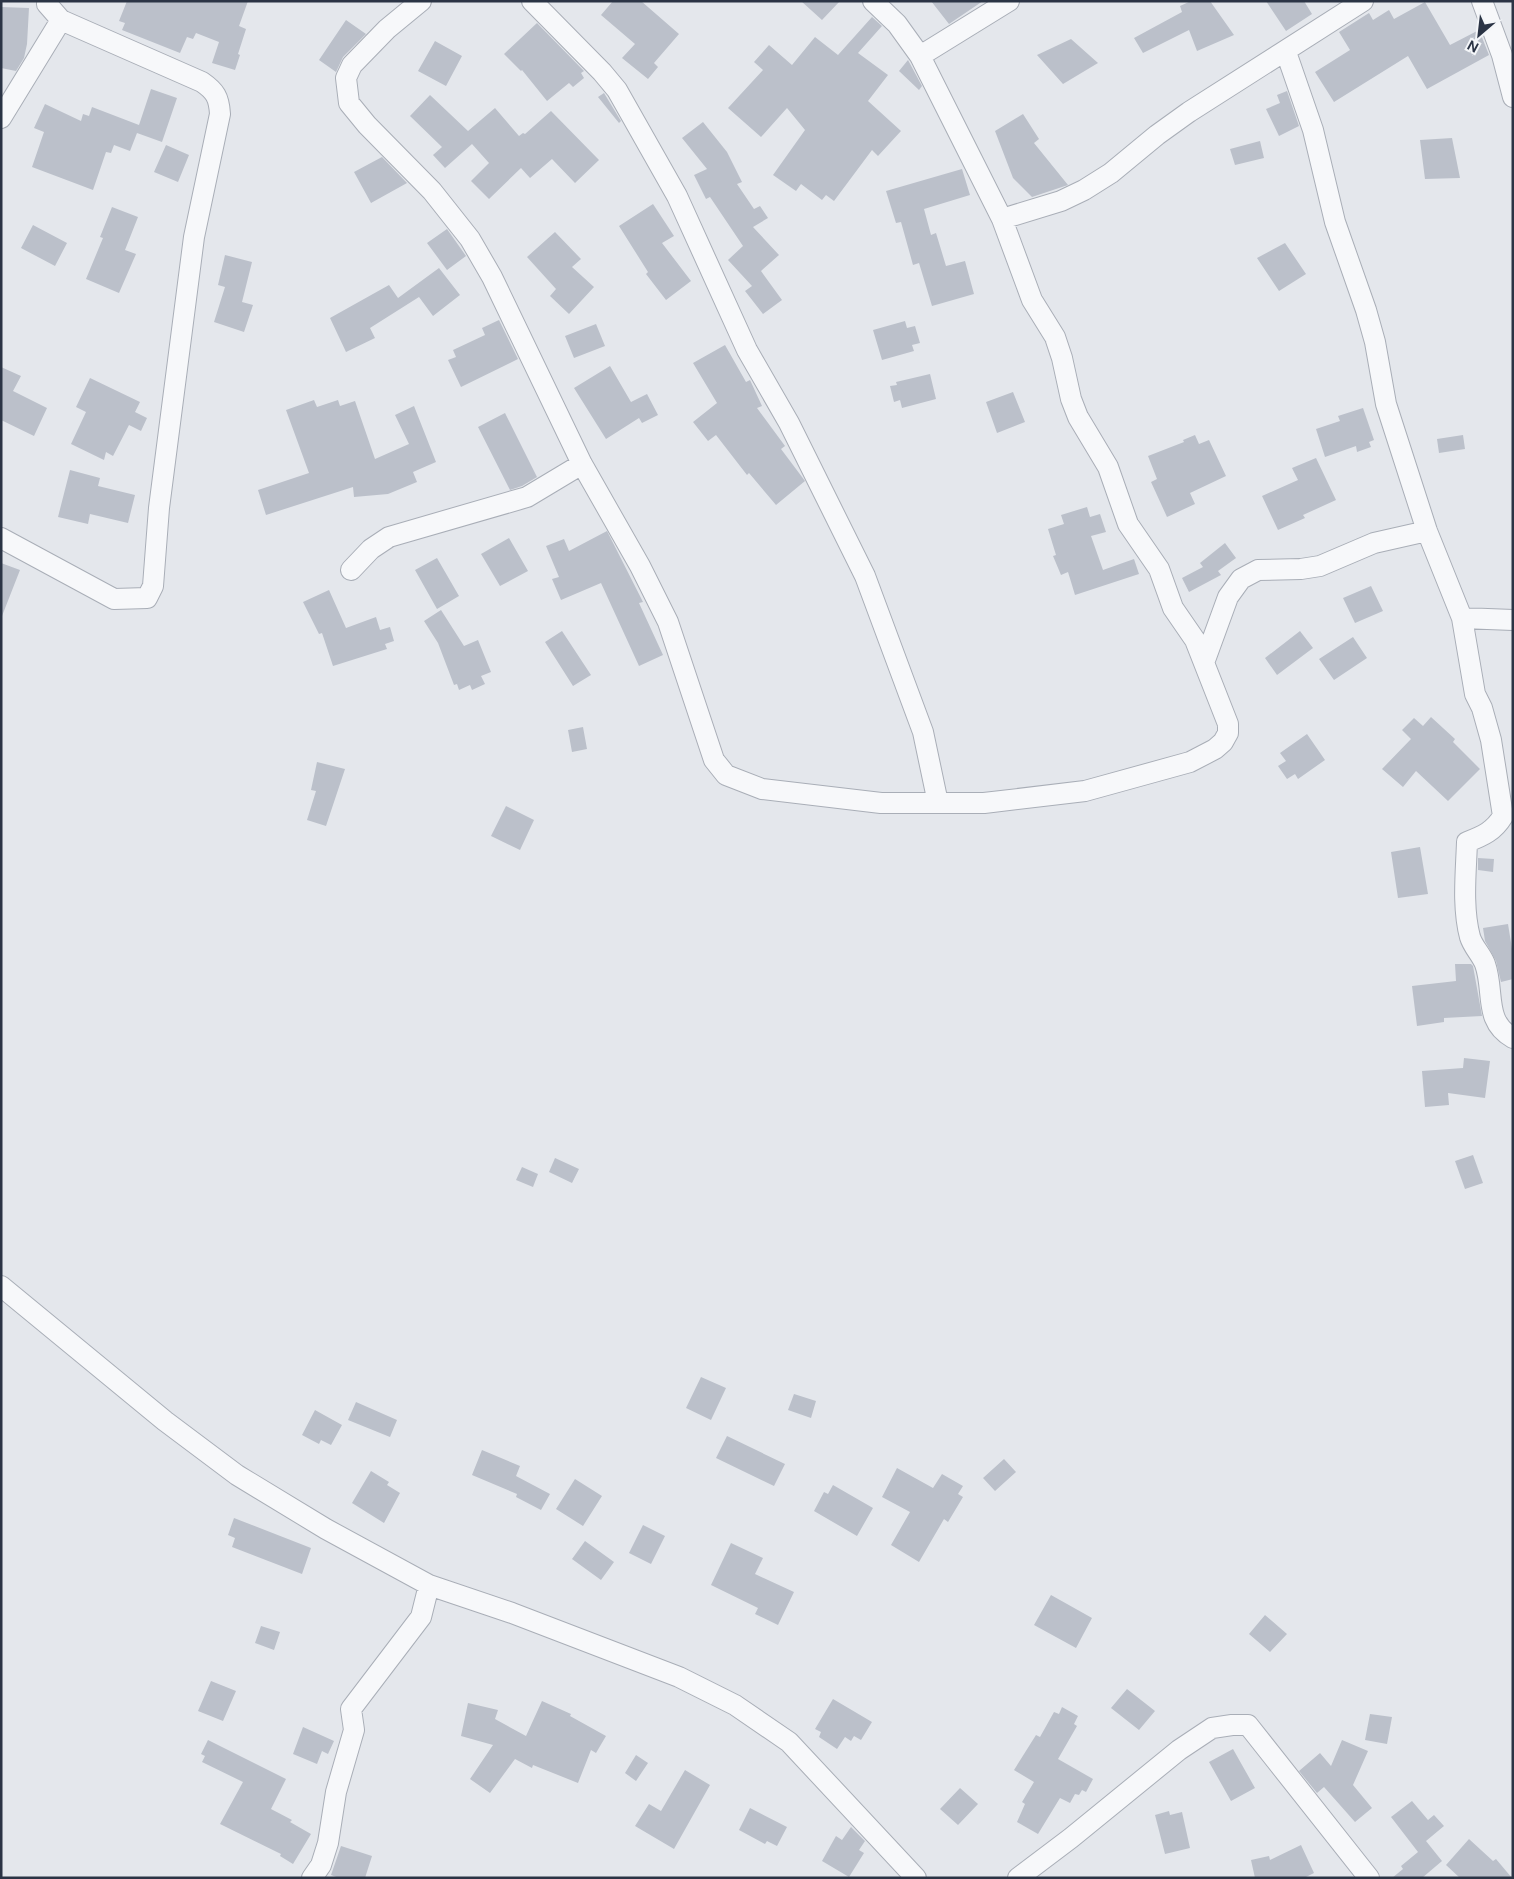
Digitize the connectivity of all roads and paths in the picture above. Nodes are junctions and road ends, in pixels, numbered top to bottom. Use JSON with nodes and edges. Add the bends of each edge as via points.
{"nodes":[{"id":1,"x":48,"y":1,"type":"edge"},
{"id":2,"x":421,"y":1,"type":"edge"},
{"id":3,"x":532,"y":1,"type":"edge"},
{"id":4,"x":873,"y":1,"type":"edge"},
{"id":5,"x":1009,"y":1,"type":"edge"},
{"id":6,"x":1363,"y":1,"type":"edge"},
{"id":7,"x":1482,"y":1,"type":"edge"},
{"id":8,"x":61,"y":20,"type":"junction"},
{"id":9,"x":1286,"y":52,"type":"junction"},
{"id":10,"x":920,"y":56,"type":"junction"},
{"id":11,"x":1513,"y":97,"type":"edge"},
{"id":12,"x":1,"y":118,"type":"edge"},
{"id":13,"x":1002,"y":219,"type":"junction"},
{"id":14,"x":582,"y":464,"type":"junction"},
{"id":15,"x":1427,"y":531,"type":"junction"},
{"id":16,"x":1,"y":538,"type":"edge"},
{"id":17,"x":351,"y":570,"type":"dead end"},
{"id":18,"x":1462,"y":618,"type":"junction"},
{"id":19,"x":1513,"y":620,"type":"edge"},
{"id":20,"x":1205,"y":660,"type":"junction"},
{"id":21,"x":938,"y":803,"type":"junction"},
{"id":22,"x":1513,"y":1038,"type":"edge"},
{"id":23,"x":1,"y":1286,"type":"edge"},
{"id":24,"x":429,"y":1585,"type":"junction"},
{"id":25,"x":312,"y":1878,"type":"edge"},
{"id":26,"x":916,"y":1878,"type":"edge"},
{"id":27,"x":1018,"y":1878,"type":"edge"},
{"id":28,"x":1369,"y":1878,"type":"edge"}],
"edges":[{"from":1,"to":8,"type":"street","via":[[47,4]]},
{"from":2,"to":14,"type":"street","via":[[387,29],[352,65],[346,78],[350,103],[366,125],[432,191],[470,239],[492,277]]},
{"from":3,"to":21,"type":"street","via":[[617,90],[677,196],[747,350],[789,423],[865,576],[923,732]]},
{"from":4,"to":10,"type":"street","via":[[896,24]]},
{"from":5,"to":10,"type":"street"},
{"from":6,"to":9,"type":"street"},
{"from":7,"to":11,"type":"street"},
{"from":8,"to":12,"type":"street"},
{"from":8,"to":16,"type":"street","via":[[202,82],[215,91],[220,114],[193,246],[159,508],[153,586],[147,598],[114,599]]},
{"from":9,"to":13,"type":"street","via":[[1189,112],[1084,190],[1062,201]]},
{"from":9,"to":15,"type":"street","via":[[1313,130],[1336,222],[1375,342],[1386,404]]},
{"from":10,"to":13,"type":"street"},
{"from":13,"to":20,"type":"street","via":[[1032,300],[1055,337],[1078,417],[1108,467],[1128,524],[1159,569],[1173,608]]},
{"from":14,"to":17,"type":"street","via":[[527,497],[389,537],[371,549]]},
{"from":14,"to":21,"type":"street","via":[[668,622],[720,770],[736,781],[762,789],[881,803]]},
{"from":15,"to":18,"type":"street"},
{"from":15,"to":20,"type":"street","via":[[1374,543],[1320,566],[1301,570],[1258,570],[1241,579],[1228,597]]},
{"from":18,"to":19,"type":"street"},
{"from":18,"to":22,"type":"street","via":[[1475,694],[1491,740],[1503,810],[1498,823],[1486,835],[1467,842],[1465,897],[1470,938],[1485,963],[1493,1016],[1497,1026]]},
{"from":20,"to":21,"type":"street","via":[[1228,724],[1228,733],[1215,749],[1190,762],[1084,791],[984,803]]},
{"from":23,"to":24,"type":"street","via":[[164,1421],[237,1475],[326,1530]]},
{"from":24,"to":25,"type":"street","via":[[421,1617],[351,1709],[354,1730],[336,1792],[328,1843],[321,1865]]},
{"from":24,"to":26,"type":"street","via":[[679,1677],[735,1705],[789,1742]]},
{"from":27,"to":28,"type":"street","via":[[1179,1750],[1212,1728],[1232,1725],[1248,1725]]}]}
